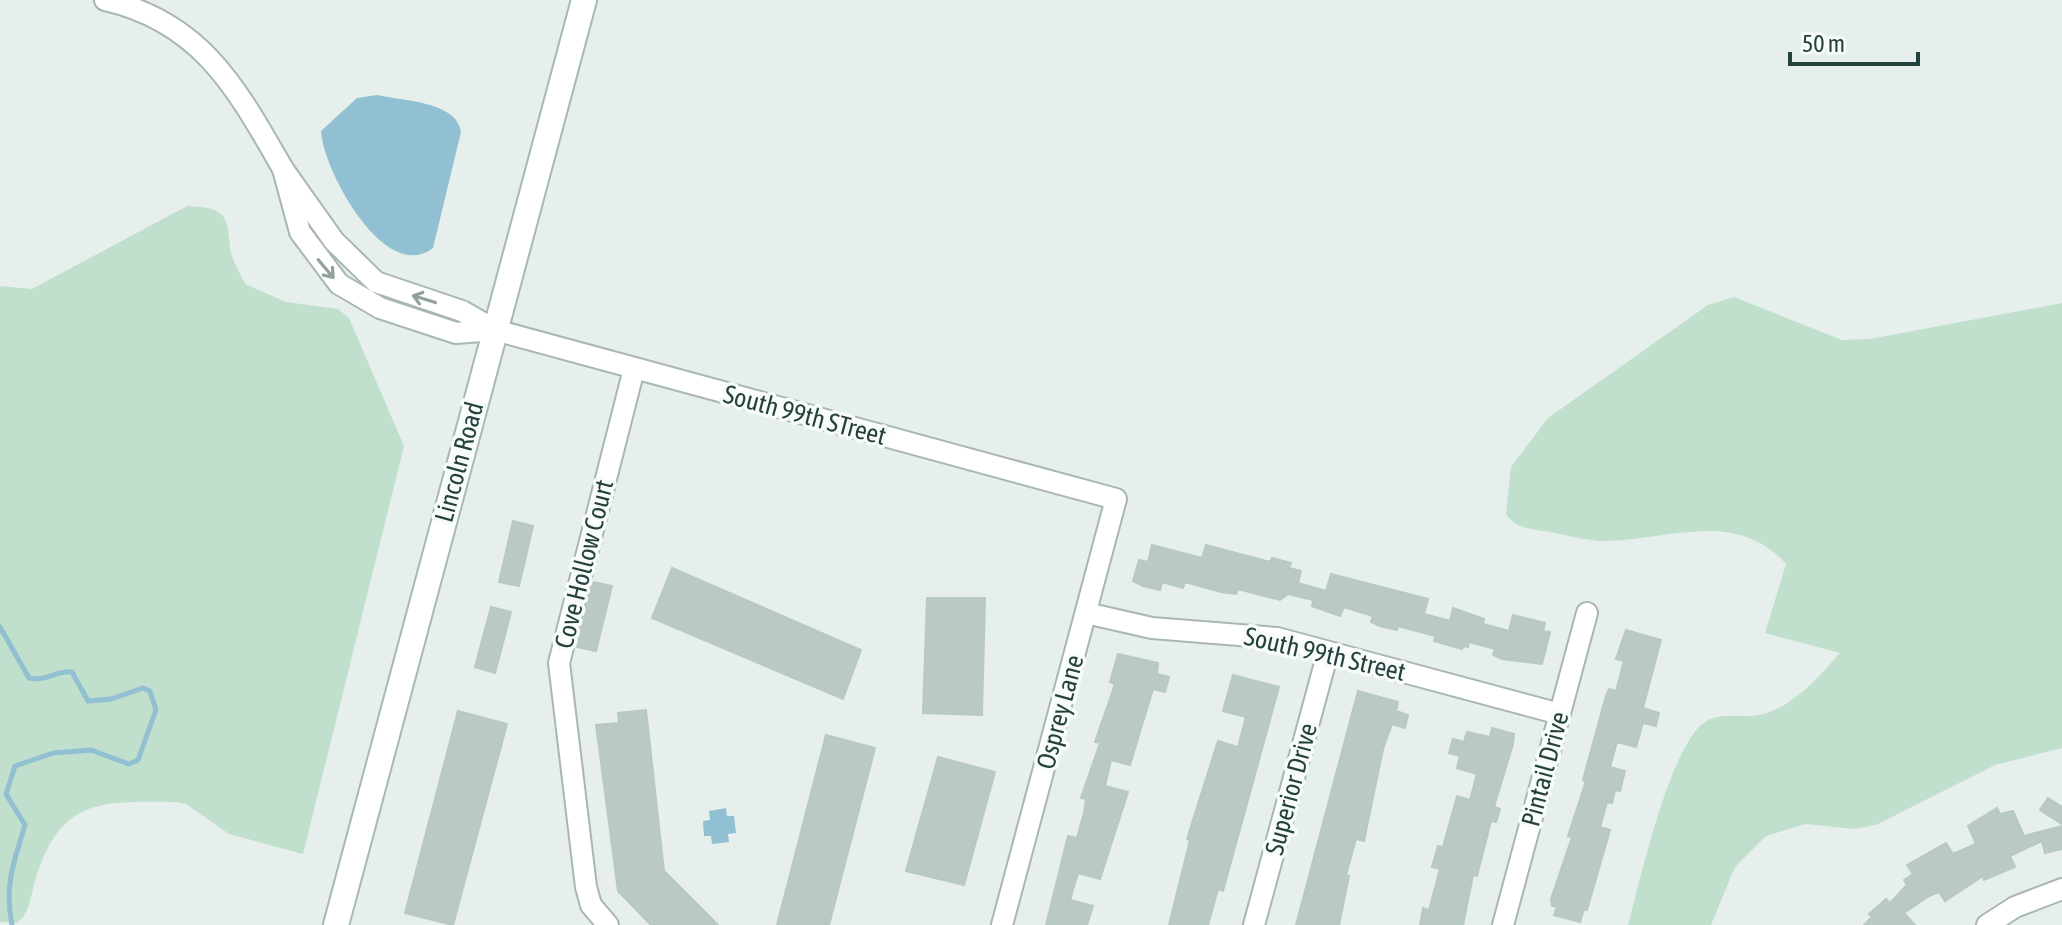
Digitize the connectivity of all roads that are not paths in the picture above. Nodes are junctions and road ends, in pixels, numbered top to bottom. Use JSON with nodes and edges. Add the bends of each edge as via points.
{"nodes":[{"id":1,"x":105,"y":0,"type":"edge"},
{"id":2,"x":584,"y":0,"type":"edge"},
{"id":3,"x":495,"y":330,"type":"junction"},
{"id":4,"x":634,"y":369,"type":"junction"},
{"id":5,"x":1116,"y":499,"type":"joint"},
{"id":6,"x":1086,"y":613,"type":"junction"},
{"id":7,"x":1587,"y":613,"type":"dead end"},
{"id":8,"x":1328,"y":652,"type":"junction"},
{"id":9,"x":1560,"y":714,"type":"junction"},
{"id":10,"x":2062,"y":889,"type":"edge"},
{"id":11,"x":336,"y":925,"type":"edge"},
{"id":12,"x":608,"y":925,"type":"edge"},
{"id":13,"x":1002,"y":925,"type":"edge"},
{"id":14,"x":1254,"y":925,"type":"edge"},
{"id":15,"x":1503,"y":925,"type":"edge"},
{"id":16,"x":1987,"y":925,"type":"edge"}],
"edges":[{"from":1,"to":3,"type":"street","via":[[159,20],[200,48],[234,85],[283,169],[334,241],[376,282],[462,311]]},
{"from":2,"to":3,"type":"street","name":"Lincoln Road"},
{"from":3,"to":4,"type":"street","name":"South 99th STreet"},
{"from":3,"to":11,"type":"street","name":"Lincoln Road"},
{"from":4,"to":5,"type":"street","name":"South 99th STreet"},
{"from":4,"to":12,"type":"street","name":"Cove Hollow Court","via":[[559,663],[586,887],[591,905]]},
{"from":5,"to":6,"type":"street","name":"Osprey Lane"},
{"from":6,"to":8,"type":"street","name":"South 99th Street","via":[[1152,628],[1265,636]]},
{"from":6,"to":13,"type":"street","name":"Osprey Lane"},
{"from":7,"to":9,"type":"street","name":"Pintail Drive"},
{"from":8,"to":9,"type":"street","name":"South 99th Street"},
{"from":8,"to":14,"type":"street","name":"Superior Drive"},
{"from":9,"to":15,"type":"street","name":"Pintail Drive"},
{"from":10,"to":16,"type":"street","via":[[2015,907]]}]}
